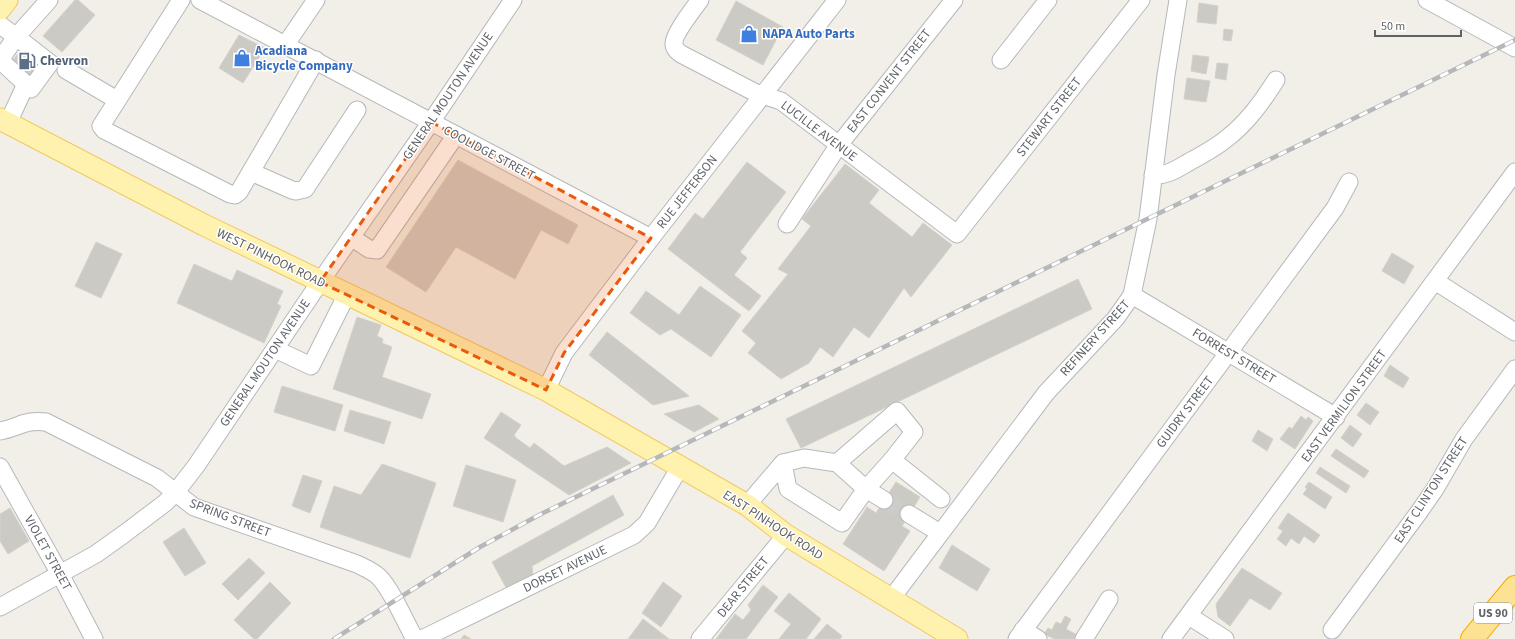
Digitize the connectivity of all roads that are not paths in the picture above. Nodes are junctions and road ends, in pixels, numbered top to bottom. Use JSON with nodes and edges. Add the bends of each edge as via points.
{"nodes":[{"id":1,"x":7,"y":0,"type":"edge"},
{"id":2,"x":49,"y":0,"type":"edge"},
{"id":3,"x":181,"y":0,"type":"edge"},
{"id":4,"x":200,"y":0,"type":"edge"},
{"id":5,"x":316,"y":0,"type":"edge"},
{"id":6,"x":513,"y":0,"type":"edge"},
{"id":7,"x":700,"y":0,"type":"edge"},
{"id":8,"x":837,"y":0,"type":"edge"},
{"id":9,"x":954,"y":0,"type":"edge"},
{"id":10,"x":1048,"y":0,"type":"edge"},
{"id":11,"x":1141,"y":0,"type":"edge"},
{"id":12,"x":1178,"y":0,"type":"edge"},
{"id":13,"x":1426,"y":0,"type":"edge"},
{"id":14,"x":0,"y":9,"type":"edge"},
{"id":15,"x":0,"y":25,"type":"edge"},
{"id":16,"x":16,"y":37,"type":"junction"},
{"id":17,"x":286,"y":44,"type":"junction"},
{"id":18,"x":1515,"y":48,"type":"edge"},
{"id":19,"x":316,"y":60,"type":"junction"},
{"id":20,"x":1001,"y":60,"type":"dead end"},
{"id":21,"x":66,"y":70,"type":"dead end"},
{"id":22,"x":19,"y":75,"type":"junction"},
{"id":23,"x":1276,"y":80,"type":"dead end"},
{"id":24,"x":762,"y":95,"type":"junction"},
{"id":25,"x":117,"y":100,"type":"junction"},
{"id":26,"x":357,"y":110,"type":"dead end"},
{"id":27,"x":4,"y":121,"type":"edge"},
{"id":28,"x":431,"y":122,"type":"junction"},
{"id":29,"x":456,"y":135,"type":"junction"},
{"id":30,"x":838,"y":146,"type":"junction"},
{"id":31,"x":251,"y":172,"type":"junction"},
{"id":32,"x":1515,"y":172,"type":"edge"},
{"id":33,"x":1153,"y":175,"type":"junction"},
{"id":34,"x":1349,"y":182,"type":"dead end"},
{"id":35,"x":787,"y":224,"type":"dead end"},
{"id":36,"x":957,"y":234,"type":"joint"},
{"id":37,"x":351,"y":237,"type":"junction"},
{"id":38,"x":651,"y":238,"type":"junction"},
{"id":39,"x":1435,"y":281,"type":"junction"},
{"id":40,"x":320,"y":282,"type":"junction"},
{"id":41,"x":347,"y":294,"type":"junction"},
{"id":42,"x":1132,"y":295,"type":"junction"},
{"id":43,"x":1515,"y":332,"type":"edge"},
{"id":44,"x":274,"y":349,"type":"junction"},
{"id":45,"x":1228,"y":353,"type":"junction"},
{"id":46,"x":1515,"y":369,"type":"edge"},
{"id":47,"x":546,"y":390,"type":"junction"},
{"id":48,"x":1336,"y":417,"type":"junction"},
{"id":49,"x":0,"y":431,"type":"edge"},
{"id":50,"x":892,"y":460,"type":"junction"},
{"id":51,"x":837,"y":463,"type":"junction"},
{"id":52,"x":783,"y":464,"type":"junction"},
{"id":53,"x":0,"y":467,"type":"edge"},
{"id":54,"x":680,"y":467,"type":"junction"},
{"id":55,"x":866,"y":489,"type":"junction"},
{"id":56,"x":175,"y":492,"type":"junction"},
{"id":57,"x":941,"y":499,"type":"dead end"},
{"id":58,"x":884,"y":500,"type":"tunnel mouth"},
{"id":59,"x":747,"y":505,"type":"junction"},
{"id":60,"x":909,"y":514,"type":"tunnel mouth"},
{"id":61,"x":940,"y":533,"type":"junction"},
{"id":62,"x":786,"y":534,"type":"junction"},
{"id":63,"x":60,"y":574,"type":"junction"},
{"id":64,"x":1515,"y":587,"type":"edge"},
{"id":65,"x":891,"y":599,"type":"junction"},
{"id":66,"x":1109,"y":599,"type":"dead end"},
{"id":67,"x":0,"y":607,"type":"edge"},
{"id":68,"x":1189,"y":616,"type":"junction"},
{"id":69,"x":1332,"y":630,"type":"dead end"},
{"id":70,"x":1020,"y":634,"type":"edge"},
{"id":71,"x":94,"y":639,"type":"edge"},
{"id":72,"x":415,"y":639,"type":"edge"},
{"id":73,"x":422,"y":639,"type":"edge"},
{"id":74,"x":700,"y":639,"type":"edge"},
{"id":75,"x":957,"y":639,"type":"edge"},
{"id":76,"x":1038,"y":639,"type":"edge"},
{"id":77,"x":1084,"y":639,"type":"edge"},
{"id":78,"x":1172,"y":639,"type":"edge"},
{"id":79,"x":1223,"y":639,"type":"edge"},
{"id":80,"x":1472,"y":639,"type":"edge"}],
"edges":[{"from":1,"to":14,"type":"main road"},
{"from":2,"to":16,"type":"street"},
{"from":3,"to":25,"type":"street"},
{"from":4,"to":17,"type":"street","name":"COOLIDGE STREET"},
{"from":5,"to":17,"type":"street"},
{"from":6,"to":28,"type":"street","name":"GENERAL MOUTON AVENUE"},
{"from":7,"to":24,"type":"street","name":"LUCILLE AVENUE","via":[[676,36],[676,50]]},
{"from":8,"to":24,"type":"street","name":"RUE JEFFERSON"},
{"from":9,"to":30,"type":"street","name":"EAST CONVENT STREET"},
{"from":10,"to":20,"type":"street"},
{"from":11,"to":36,"type":"street","name":"STEWART STREET"},
{"from":12,"to":33,"type":"street","name":"REFINERY STREET"},
{"from":13,"to":18,"type":"street"},
{"from":15,"to":16,"type":"street"},
{"from":16,"to":22,"type":"street","via":[[0,60]]},
{"from":16,"to":22,"type":"street","via":[[32,52],[50,63],[31,89]]},
{"from":17,"to":19,"type":"street","name":"COOLIDGE STREET"},
{"from":19,"to":28,"type":"street","name":"COOLIDGE STREET"},
{"from":19,"to":31,"type":"street"},
{"from":21,"to":25,"type":"street"},
{"from":22,"to":27,"type":"street"},
{"from":23,"to":33,"type":"street","via":[[1243,124],[1226,139],[1170,173]]},
{"from":24,"to":30,"type":"street","name":"LUCILLE AVENUE","via":[[781,101]]},
{"from":24,"to":38,"type":"street","name":"RUE JEFFERSON"},
{"from":25,"to":31,"type":"street","via":[[101,126],[104,130],[230,194],[235,195],[239,192]]},
{"from":26,"to":31,"type":"street","via":[[305,189],[296,192]]},
{"from":27,"to":40,"type":"main road","name":"WEST PINHOOK ROAD"},
{"from":28,"to":29,"type":"street","name":"COOLIDGE STREET"},
{"from":28,"to":37,"type":"street","name":"GENERAL MOUTON AVENUE"},
{"from":29,"to":37,"type":"street","via":[[377,250],[369,249]]},
{"from":29,"to":38,"type":"street","name":"COOLIDGE STREET"},
{"from":30,"to":35,"type":"street","name":"EAST CONVENT STREET"},
{"from":30,"to":36,"type":"street","name":"LUCILLE AVENUE"},
{"from":32,"to":39,"type":"street","name":"EAST VERMILION STREET"},
{"from":33,"to":42,"type":"street","name":"REFINERY STREET","via":[[1148,219]]},
{"from":34,"to":45,"type":"street","name":"GUIDRY STREET","via":[[1335,208]]},
{"from":37,"to":40,"type":"street","name":"GENERAL MOUTON AVENUE"},
{"from":38,"to":47,"type":"street","name":"RUE JEFFERSON","via":[[564,353]]},
{"from":39,"to":43,"type":"street"},
{"from":39,"to":48,"type":"street","name":"EAST VERMILION STREET"},
{"from":40,"to":41,"type":"main road","name":"WEST PINHOOK ROAD"},
{"from":40,"to":44,"type":"street","name":"GENERAL MOUTON AVENUE"},
{"from":41,"to":44,"type":"street","via":[[311,366]]},
{"from":41,"to":47,"type":"main road","name":"WEST PINHOOK ROAD"},
{"from":42,"to":45,"type":"street","name":"FORREST STREET"},
{"from":42,"to":61,"type":"street","name":"REFINERY STREET","via":[[1116,318],[1046,393]]},
{"from":44,"to":56,"type":"street","name":"GENERAL MOUTON AVENUE","via":[[196,466]]},
{"from":45,"to":48,"type":"street","name":"FORREST STREET"},
{"from":45,"to":70,"type":"street","name":"GUIDRY STREET"},
{"from":46,"to":69,"type":"street","name":"EAST CLINTON STREET","via":[[1464,439],[1419,512]]},
{"from":47,"to":54,"type":"main road","name":"EAST PINHOOK ROAD"},
{"from":48,"to":68,"type":"street","name":"EAST VERMILION STREET"},
{"from":49,"to":56,"type":"street","name":"SPRING STREET","via":[[36,420],[46,422],[157,478]]},
{"from":50,"to":51,"type":"street","via":[[914,432],[897,412]]},
{"from":50,"to":55,"type":"street"},
{"from":50,"to":57,"type":"street"},
{"from":51,"to":52,"type":"street","via":[[804,458]]},
{"from":51,"to":55,"type":"street"},
{"from":52,"to":55,"type":"street","via":[[788,489],[842,523]]},
{"from":52,"to":59,"type":"street"},
{"from":53,"to":63,"type":"street","name":"VIOLET STREET"},
{"from":54,"to":59,"type":"main road","name":"EAST PINHOOK ROAD"},
{"from":54,"to":73,"type":"street","name":"DORSET AVENUE","via":[[647,522],[634,534]]},
{"from":55,"to":58,"type":"street"},
{"from":56,"to":63,"type":"street","name":"GENERAL MOUTON AVENUE","via":[[96,554]]},
{"from":56,"to":72,"type":"street","name":"SPRING STREET","via":[[194,508],[368,569],[386,586]]},
{"from":59,"to":62,"type":"main road","name":"EAST PINHOOK ROAD"},
{"from":60,"to":61,"type":"street"},
{"from":61,"to":65,"type":"street","name":"REFINERY STREET"},
{"from":62,"to":65,"type":"main road","name":"EAST PINHOOK ROAD"},
{"from":62,"to":74,"type":"street","name":"DEAR STREET"},
{"from":63,"to":67,"type":"street","name":"GENERAL MOUTON AVENUE"},
{"from":63,"to":71,"type":"street","name":"VIOLET STREET"},
{"from":64,"to":80,"type":"highway","number":"US 90"},
{"from":65,"to":75,"type":"main road","name":"EAST PINHOOK ROAD"},
{"from":66,"to":77,"type":"street"},
{"from":68,"to":78,"type":"street","name":"EAST VERMILION STREET"},
{"from":68,"to":79,"type":"street"},
{"from":70,"to":76,"type":"street"}]}
